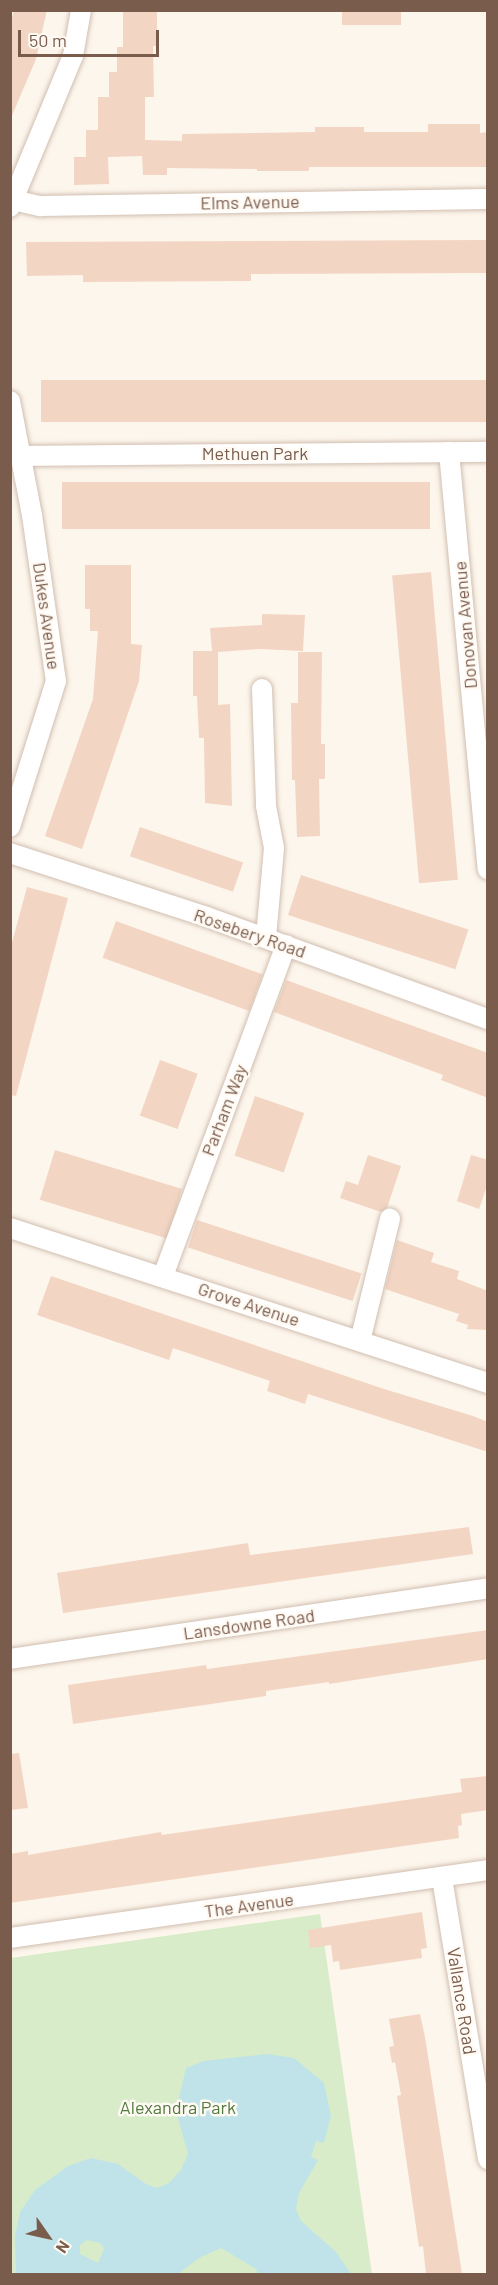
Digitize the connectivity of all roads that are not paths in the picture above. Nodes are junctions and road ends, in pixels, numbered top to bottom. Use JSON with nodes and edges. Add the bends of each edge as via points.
{"nodes":[{"id":1,"x":81,"y":10,"type":"edge"},
{"id":2,"x":488,"y":199,"type":"edge"},
{"id":3,"x":12,"y":203,"type":"edge"},
{"id":4,"x":10,"y":401,"type":"edge"},
{"id":5,"x":449,"y":452,"type":"junction"},
{"id":6,"x":488,"y":452,"type":"edge"},
{"id":7,"x":22,"y":456,"type":"junction"},
{"id":8,"x":262,"y":688,"type":"dead end"},
{"id":9,"x":10,"y":827,"type":"edge"},
{"id":10,"x":10,"y":853,"type":"edge"},
{"id":11,"x":488,"y":869,"type":"edge"},
{"id":12,"x":266,"y":938,"type":"junction"},
{"id":13,"x":286,"y":945,"type":"junction"},
{"id":14,"x":488,"y":1019,"type":"edge"},
{"id":15,"x":390,"y":1219,"type":"dead end"},
{"id":16,"x":10,"y":1228,"type":"edge"},
{"id":17,"x":163,"y":1276,"type":"junction"},
{"id":18,"x":360,"y":1341,"type":"junction"},
{"id":19,"x":488,"y":1383,"type":"edge"},
{"id":20,"x":488,"y":1588,"type":"edge"},
{"id":21,"x":10,"y":1659,"type":"edge"},
{"id":22,"x":488,"y":1870,"type":"edge"},
{"id":23,"x":441,"y":1878,"type":"junction"},
{"id":24,"x":10,"y":1938,"type":"edge"},
{"id":25,"x":485,"y":2128,"type":"edge"},
{"id":26,"x":488,"y":2159,"type":"edge"}],
"edges":[{"from":1,"to":3,"type":"street","via":[[73,56]]},
{"from":2,"to":3,"type":"street","name":"Elms Avenue","via":[[40,206]]},
{"from":4,"to":7,"type":"street","name":"Dukes Avenue"},
{"from":5,"to":6,"type":"street","name":"Methuen Park"},
{"from":5,"to":7,"type":"street","name":"Methuen Park"},
{"from":5,"to":11,"type":"street","name":"Donovan Avenue"},
{"from":7,"to":9,"type":"street","name":"Dukes Avenue","via":[[56,681]]},
{"from":8,"to":12,"type":"street","via":[[266,806],[274,848]]},
{"from":10,"to":12,"type":"street","name":"Rosebery Road"},
{"from":12,"to":13,"type":"street","name":"Rosebery Road"},
{"from":13,"to":14,"type":"street","name":"Rosebery Road"},
{"from":13,"to":17,"type":"street","name":"Parham Way"},
{"from":15,"to":18,"type":"street"},
{"from":16,"to":17,"type":"street","name":"Grove Avenue"},
{"from":17,"to":18,"type":"street","name":"Grove Avenue"},
{"from":18,"to":19,"type":"street","name":"Grove Avenue"},
{"from":20,"to":21,"type":"street","name":"Lansdowne Road"},
{"from":22,"to":23,"type":"street","name":"The Avenue"},
{"from":23,"to":24,"type":"street","name":"The Avenue"},
{"from":23,"to":25,"type":"street","name":"Vallance Road"},
{"from":25,"to":26,"type":"street","name":"Vallance Road"}]}
